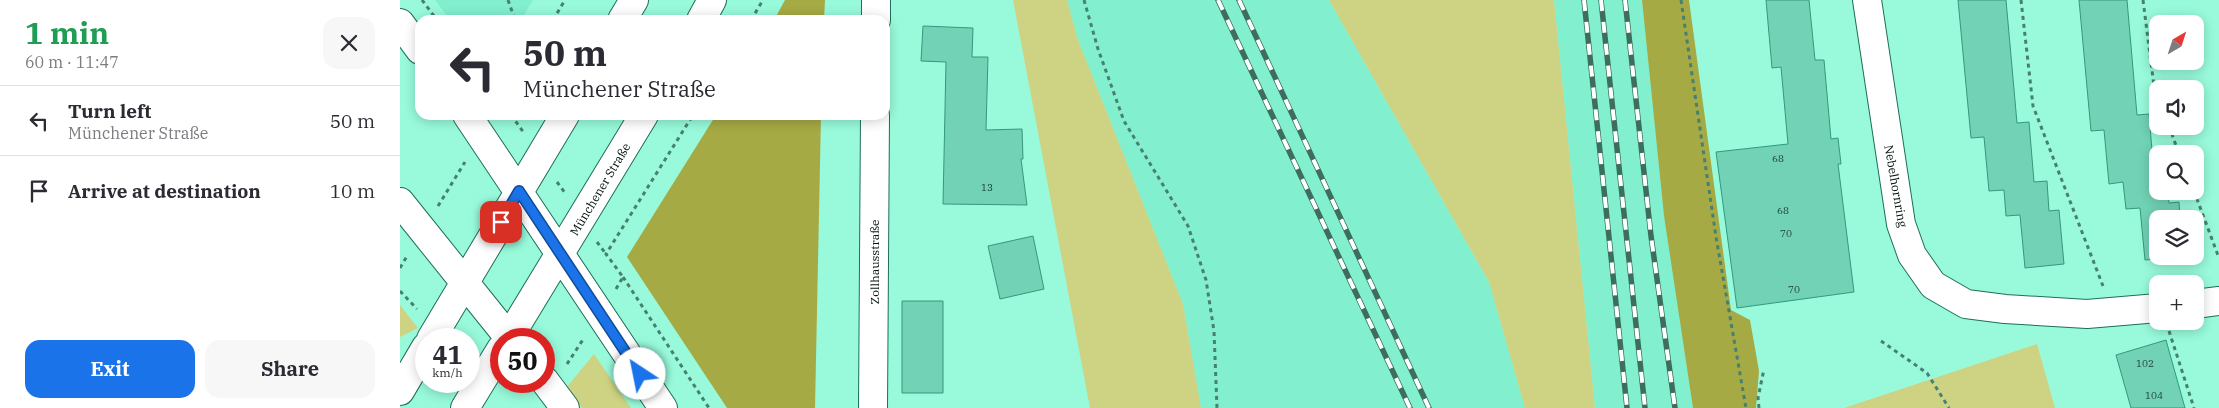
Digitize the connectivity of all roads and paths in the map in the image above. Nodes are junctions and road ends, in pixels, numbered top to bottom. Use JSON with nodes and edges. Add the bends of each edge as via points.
{"nodes":[{"id":1,"x":422,"y":0,"type":"edge"},
{"id":2,"x":508,"y":0,"type":"edge"},
{"id":3,"x":565,"y":0,"type":"edge"},
{"id":4,"x":634,"y":0,"type":"edge"},
{"id":5,"x":712,"y":0,"type":"edge"},
{"id":6,"x":763,"y":0,"type":"edge"},
{"id":7,"x":876,"y":0,"type":"edge"},
{"id":8,"x":1084,"y":0,"type":"edge"},
{"id":9,"x":1681,"y":0,"type":"edge"},
{"id":10,"x":1867,"y":0,"type":"edge"},
{"id":11,"x":2021,"y":0,"type":"edge"},
{"id":12,"x":2143,"y":0,"type":"edge"},
{"id":13,"x":433,"y":15,"type":"edge"},
{"id":14,"x":513,"y":15,"type":"edge"},
{"id":15,"x":555,"y":15,"type":"edge"},
{"id":16,"x":625,"y":15,"type":"edge"},
{"id":17,"x":704,"y":15,"type":"edge"},
{"id":18,"x":754,"y":15,"type":"edge"},
{"id":19,"x":876,"y":15,"type":"edge"},
{"id":20,"x":400,"y":23,"type":"edge"},
{"id":21,"x":415,"y":43,"type":"edge"},
{"id":22,"x":2153,"y":80,"type":"edge"},
{"id":23,"x":515,"y":120,"type":"edge"},
{"id":24,"x":562,"y":120,"type":"edge"},
{"id":25,"x":641,"y":120,"type":"edge"},
{"id":26,"x":690,"y":120,"type":"edge"},
{"id":27,"x":875,"y":120,"type":"edge"},
{"id":28,"x":475,"y":125,"type":"edge"},
{"id":29,"x":540,"y":156,"type":"junction"},
{"id":30,"x":519,"y":191,"type":"junction"},
{"id":31,"x":2197,"y":200,"type":"edge"},
{"id":32,"x":400,"y":202,"type":"edge"},
{"id":33,"x":582,"y":219,"type":"junction"},
{"id":34,"x":422,"y":231,"type":"junction"},
{"id":35,"x":560,"y":254,"type":"junction"},
{"id":36,"x":606,"y":254,"type":"junction"},
{"id":37,"x":2219,"y":258,"type":"edge"},
{"id":38,"x":400,"y":268,"type":"edge"},
{"id":39,"x":623,"y":276,"type":"junction"},
{"id":40,"x":464,"y":283,"type":"junction"},
{"id":41,"x":2219,"y":301,"type":"edge"},
{"id":42,"x":2204,"y":303,"type":"edge"},
{"id":43,"x":2113,"y":312,"type":"junction"},
{"id":44,"x":600,"y":313,"type":"junction"},
{"id":45,"x":2149,"y":317,"type":"edge"},
{"id":46,"x":437,"y":328,"type":"edge"},
{"id":47,"x":497,"y":328,"type":"edge"},
{"id":48,"x":515,"y":328,"type":"edge"},
{"id":49,"x":2167,"y":330,"type":"edge"},
{"id":50,"x":1882,"y":341,"type":"dead end"},
{"id":51,"x":415,"y":366,"type":"edge"},
{"id":52,"x":490,"y":368,"type":"edge"},
{"id":53,"x":1764,"y":369,"type":"dead end"},
{"id":54,"x":555,"y":389,"type":"edge"},
{"id":55,"x":400,"y":391,"type":"edge"},
{"id":56,"x":465,"y":408,"type":"edge"},
{"id":57,"x":663,"y":408,"type":"edge"},
{"id":58,"x":709,"y":408,"type":"edge"},
{"id":59,"x":874,"y":408,"type":"edge"},
{"id":60,"x":1216,"y":408,"type":"edge"},
{"id":61,"x":1746,"y":408,"type":"edge"},
{"id":62,"x":1759,"y":408,"type":"edge"},
{"id":63,"x":1950,"y":408,"type":"edge"},
{"id":64,"x":2194,"y":408,"type":"edge"}],
"edges":[{"from":1,"to":13,"type":"path"},
{"from":2,"to":14,"type":"path"},
{"from":3,"to":15,"type":"path"},
{"from":4,"to":16,"type":"main road"},
{"from":5,"to":17,"type":"main road"},
{"from":6,"to":18,"type":"path"},
{"from":7,"to":19,"type":"main road"},
{"from":8,"to":60,"type":"path","via":[[1124,121],[1188,226],[1206,280],[1214,331]]},
{"from":9,"to":61,"type":"path","via":[[1716,238]]},
{"from":10,"to":43,"type":"main road","name":"Nebelhornring","via":[[1901,224],[1912,255],[1933,284],[1966,304],[2087,314]]},
{"from":11,"to":43,"type":"path","via":[[2033,106]]},
{"from":12,"to":22,"type":"path"},
{"from":20,"to":21,"type":"main road"},
{"from":23,"to":29,"type":"path"},
{"from":24,"to":29,"type":"main road"},
{"from":25,"to":33,"type":"main road","name":"Münchener Straße"},
{"from":26,"to":36,"type":"path"},
{"from":27,"to":59,"type":"main road","name":"Zollhausstraße"},
{"from":28,"to":30,"type":"main road"},
{"from":28,"to":34,"type":"path"},
{"from":29,"to":30,"type":"main road"},
{"from":29,"to":33,"type":"path"},
{"from":30,"to":35,"type":"main road"},
{"from":30,"to":40,"type":"main road"},
{"from":31,"to":37,"type":"path"},
{"from":32,"to":34,"type":"main road"},
{"from":33,"to":35,"type":"main road","name":"Münchener Straße"},
{"from":33,"to":36,"type":"path"},
{"from":34,"to":38,"type":"path"},
{"from":34,"to":40,"type":"main road"},
{"from":35,"to":44,"type":"main road"},
{"from":35,"to":48,"type":"main road","name":"Münchener Straße"},
{"from":36,"to":39,"type":"path"},
{"from":39,"to":44,"type":"path"},
{"from":39,"to":58,"type":"path"},
{"from":40,"to":46,"type":"main road"},
{"from":40,"to":47,"type":"main road"},
{"from":41,"to":42,"type":"main road"},
{"from":43,"to":45,"type":"main road","name":"Nebelhornring"},
{"from":44,"to":54,"type":"path"},
{"from":44,"to":57,"type":"main road"},
{"from":49,"to":64,"type":"path"},
{"from":50,"to":63,"type":"path","via":[[1927,373]]},
{"from":51,"to":55,"type":"main road"},
{"from":52,"to":56,"type":"main road","name":"Münchener Straße"},
{"from":53,"to":62,"type":"path"}]}
